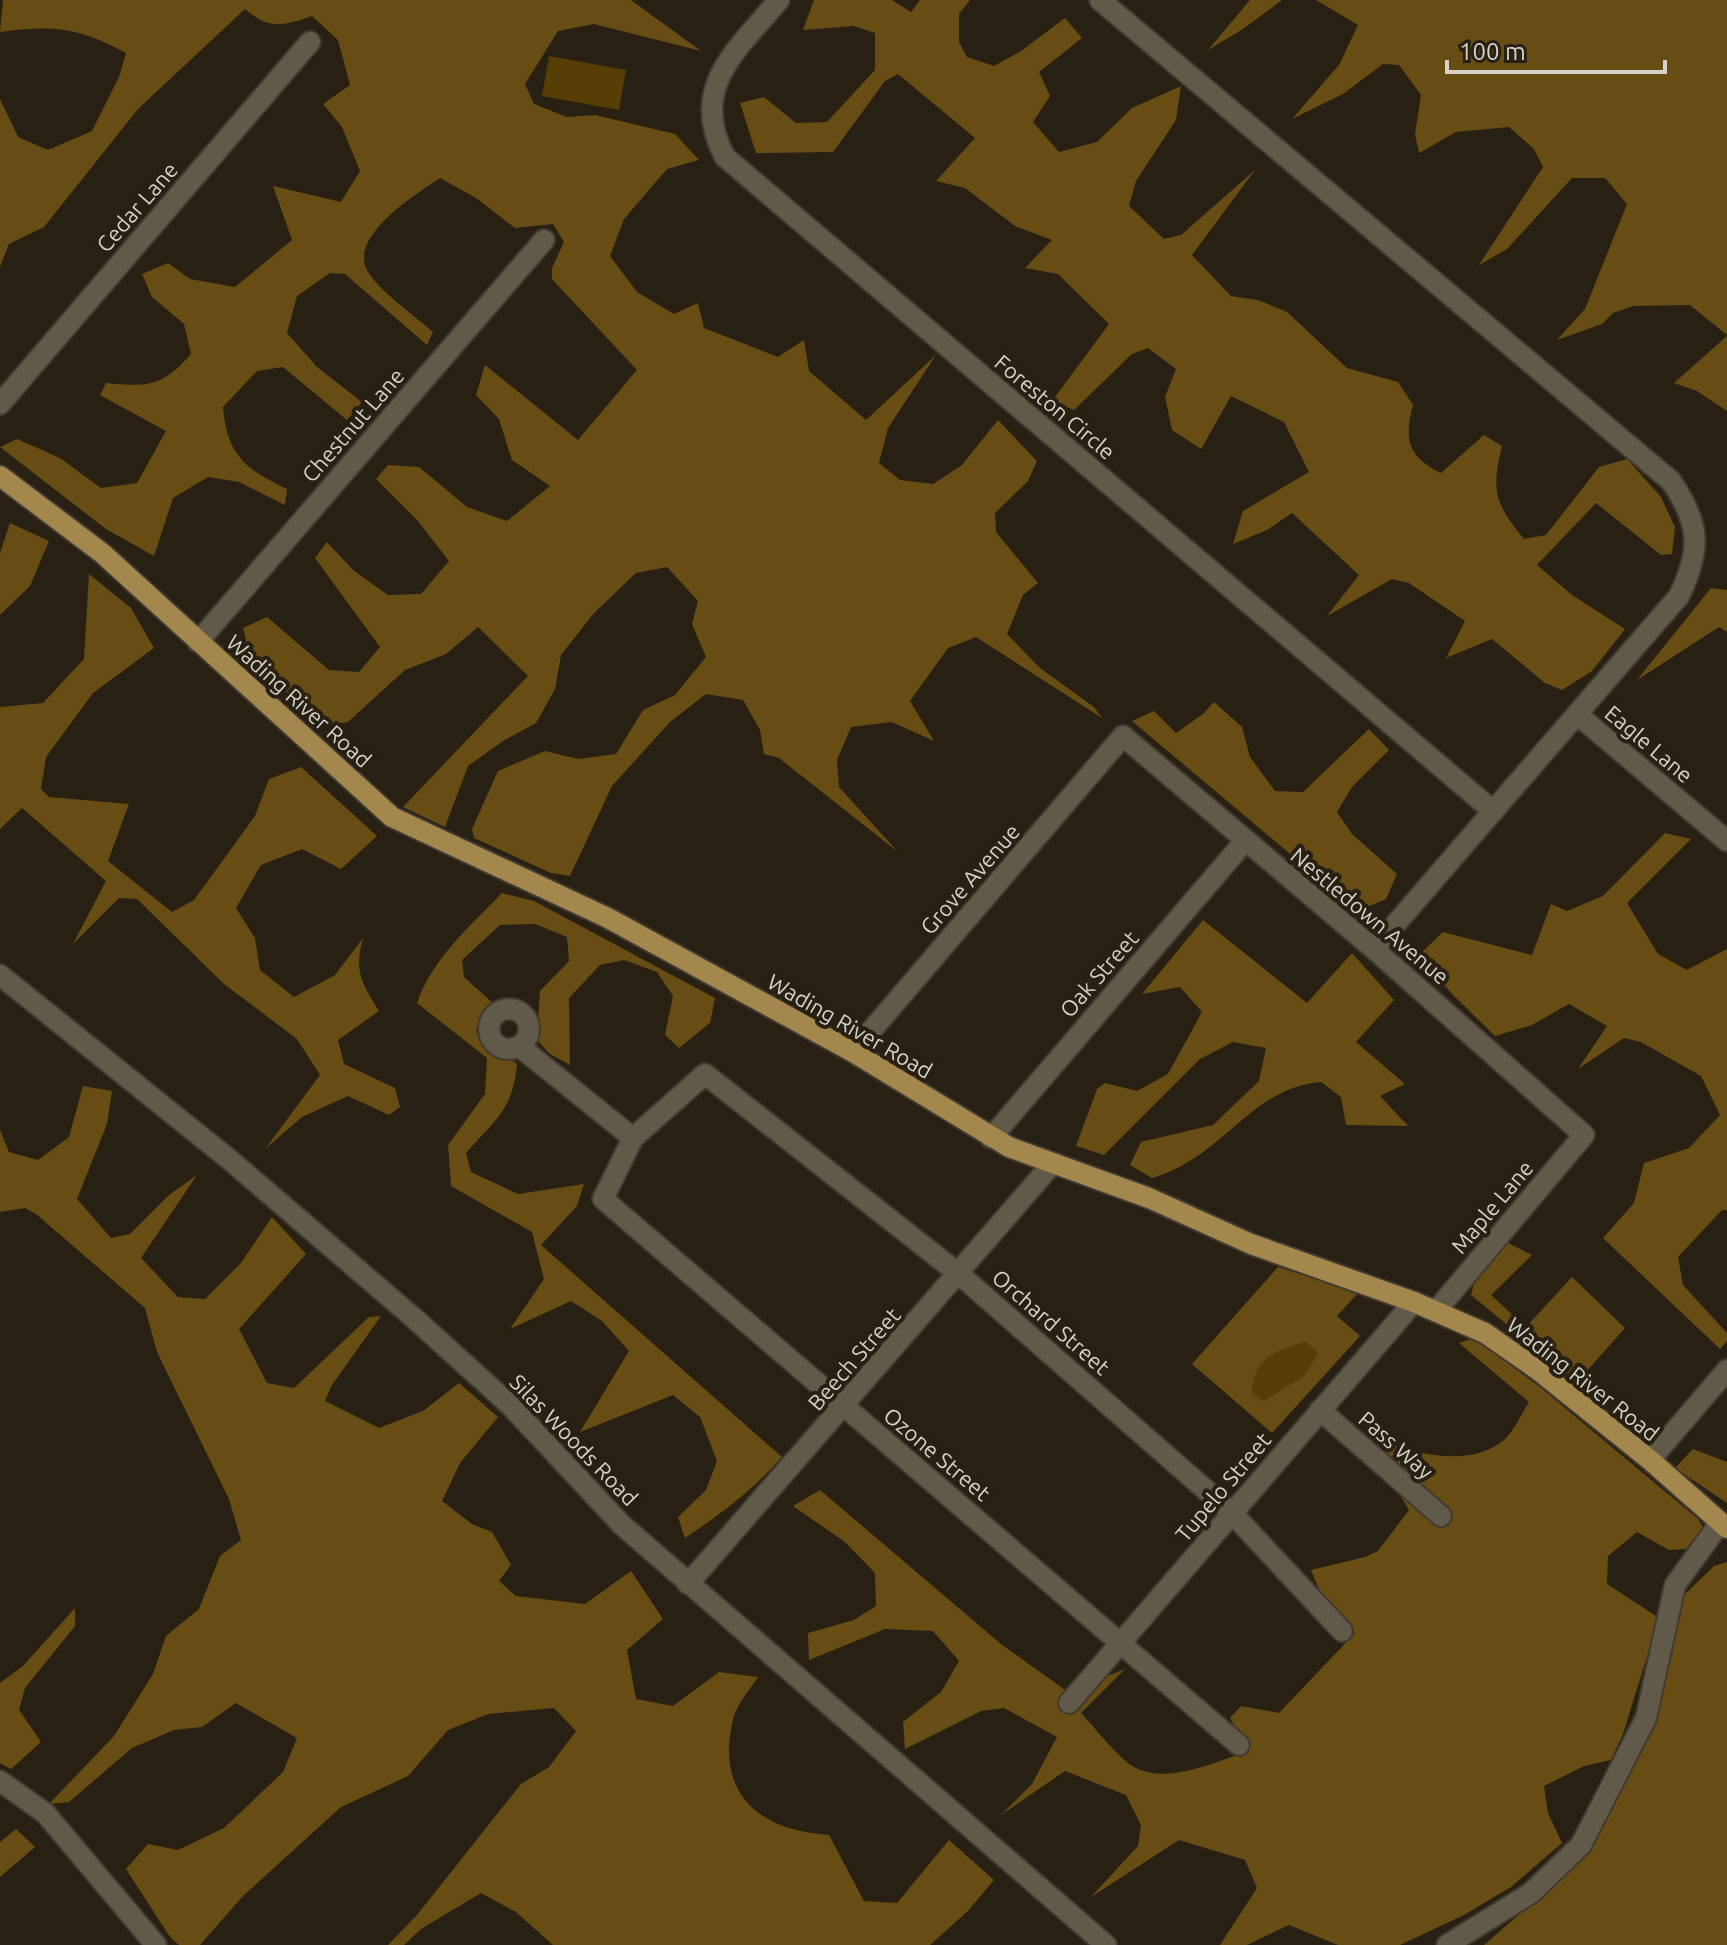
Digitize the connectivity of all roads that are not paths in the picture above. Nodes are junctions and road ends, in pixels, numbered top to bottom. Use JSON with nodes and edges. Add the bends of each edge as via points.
{"nodes":[{"id":1,"x":779,"y":0,"type":"edge"},
{"id":2,"x":1100,"y":0,"type":"edge"},
{"id":3,"x":310,"y":42,"type":"dead end"},
{"id":4,"x":544,"y":240,"type":"dead end"},
{"id":5,"x":0,"y":404,"type":"edge"},
{"id":6,"x":0,"y":476,"type":"edge"},
{"id":7,"x":198,"y":642,"type":"junction"},
{"id":8,"x":1578,"y":715,"type":"junction"},
{"id":9,"x":1123,"y":736,"type":"joint"},
{"id":10,"x":1493,"y":811,"type":"junction"},
{"id":11,"x":1727,"y":841,"type":"edge"},
{"id":12,"x":1244,"y":842,"type":"junction"},
{"id":13,"x":1374,"y":949,"type":"junction"},
{"id":14,"x":0,"y":975,"type":"edge"},
{"id":15,"x":520,"y":1047,"type":"dead end"},
{"id":16,"x":853,"y":1052,"type":"junction"},
{"id":17,"x":1584,"y":1135,"type":"joint"},
{"id":18,"x":633,"y":1138,"type":"junction"},
{"id":19,"x":991,"y":1138,"type":"junction"},
{"id":20,"x":1053,"y":1163,"type":"junction"},
{"id":21,"x":959,"y":1274,"type":"junction"},
{"id":22,"x":1414,"y":1302,"type":"junction"},
{"id":23,"x":1436,"y":1311,"type":"junction"},
{"id":24,"x":1727,"y":1370,"type":"edge"},
{"id":25,"x":845,"y":1407,"type":"junction"},
{"id":26,"x":1320,"y":1410,"type":"junction"},
{"id":27,"x":1650,"y":1460,"type":"junction"},
{"id":28,"x":1231,"y":1512,"type":"junction"},
{"id":29,"x":1441,"y":1516,"type":"dead end"},
{"id":30,"x":1724,"y":1526,"type":"edge"},
{"id":31,"x":688,"y":1584,"type":"junction"},
{"id":32,"x":1342,"y":1631,"type":"dead end"},
{"id":33,"x":1123,"y":1643,"type":"junction"},
{"id":34,"x":1069,"y":1703,"type":"dead end"},
{"id":35,"x":1239,"y":1745,"type":"dead end"},
{"id":36,"x":0,"y":1781,"type":"edge"},
{"id":37,"x":156,"y":1945,"type":"edge"},
{"id":38,"x":1106,"y":1945,"type":"edge"},
{"id":39,"x":1447,"y":1945,"type":"edge"}],
"edges":[{"from":1,"to":10,"type":"street","name":"Foreston Circle","via":[[729,58],[715,84],[709,108],[713,134],[725,157]]},
{"from":2,"to":8,"type":"street","via":[[1671,481],[1680,494],[1695,528],[1689,575],[1679,596]]},
{"from":3,"to":5,"type":"street","name":"Cedar Lane"},
{"from":4,"to":7,"type":"street","name":"Chestnut Lane"},
{"from":6,"to":7,"type":"main road","name":"Wading River Road","via":[[102,553]]},
{"from":7,"to":16,"type":"main road","name":"Wading River Road","via":[[392,817],[608,918]]},
{"from":8,"to":10,"type":"street"},
{"from":8,"to":11,"type":"street","name":"Eagle Lane"},
{"from":9,"to":12,"type":"street","name":"Nestledown Avenue"},
{"from":9,"to":16,"type":"street","name":"Grove Avenue"},
{"from":10,"to":13,"type":"street"},
{"from":12,"to":13,"type":"street","name":"Nestledown Avenue"},
{"from":12,"to":19,"type":"street","name":"Oak Street"},
{"from":13,"to":17,"type":"street","name":"Nestledown Avenue"},
{"from":14,"to":31,"type":"street","name":"Silas Woods Road","via":[[230,1160],[469,1367],[622,1525]]},
{"from":15,"to":18,"type":"street"},
{"from":16,"to":19,"type":"main road","name":"Wading River Road"},
{"from":17,"to":23,"type":"street","name":"Maple Lane"},
{"from":18,"to":21,"type":"street","name":"Orchard Street","via":[[705,1074]]},
{"from":18,"to":25,"type":"street","name":"Ozone Street","via":[[603,1199]]},
{"from":19,"to":20,"type":"main road","name":"Wading River Road"},
{"from":20,"to":21,"type":"street","name":"Beech Street"},
{"from":20,"to":22,"type":"main road","name":"Wading River Road","via":[[1251,1244]]},
{"from":21,"to":25,"type":"street","name":"Beech Street"},
{"from":21,"to":28,"type":"street","name":"Orchard Street"},
{"from":22,"to":23,"type":"main road","name":"Wading River Road"},
{"from":22,"to":26,"type":"street","name":"Tupelo Street"},
{"from":23,"to":27,"type":"main road","name":"Wading River Road","via":[[1485,1333]]},
{"from":24,"to":27,"type":"street"},
{"from":25,"to":31,"type":"street","name":"Beech Street"},
{"from":25,"to":33,"type":"street","name":"Ozone Street"},
{"from":26,"to":28,"type":"street","name":"Tupelo Street"},
{"from":26,"to":29,"type":"street","name":"Pass Way"},
{"from":27,"to":30,"type":"main road","name":"Wading River Road"},
{"from":28,"to":32,"type":"street","name":"Orchard Street"},
{"from":28,"to":33,"type":"street","name":"Tupelo Street"},
{"from":30,"to":39,"type":"street","via":[[1675,1585],[1646,1718],[1581,1845],[1531,1893]]},
{"from":31,"to":38,"type":"street","name":"Silas Woods Road"},
{"from":33,"to":34,"type":"street","name":"Tupelo Street"},
{"from":33,"to":35,"type":"street","name":"Ozone Street"},
{"from":36,"to":37,"type":"street","via":[[53,1821]]}]}
